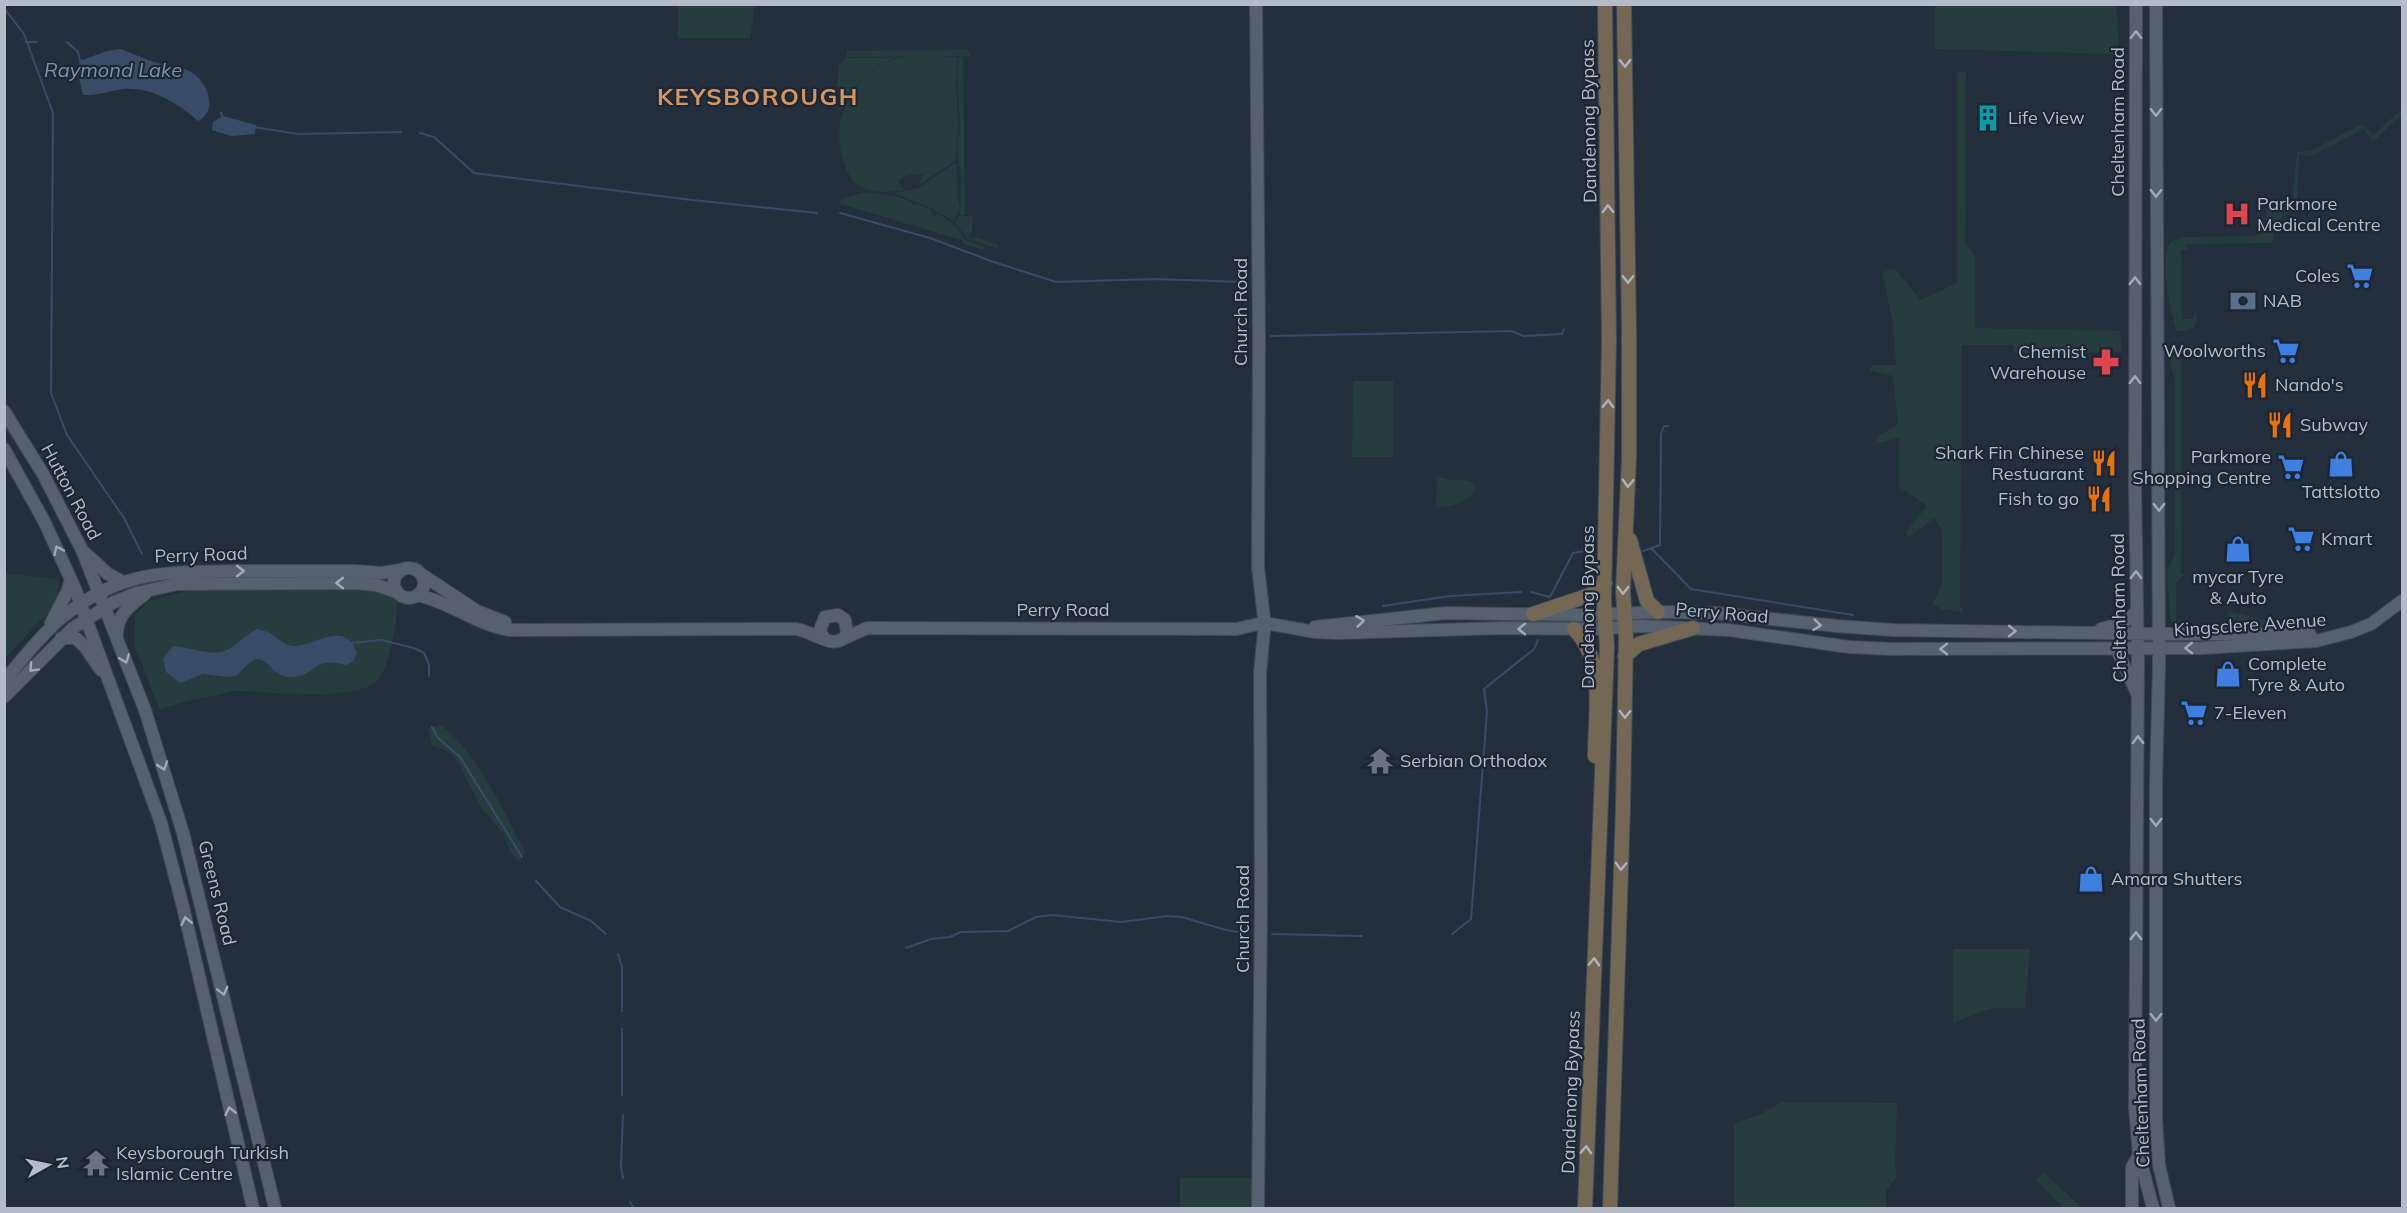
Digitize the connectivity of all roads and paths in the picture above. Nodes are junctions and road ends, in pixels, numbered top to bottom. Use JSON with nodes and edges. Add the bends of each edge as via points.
{"nodes":[{"id":1,"x":1256,"y":4,"type":"edge"},
{"id":2,"x":1605,"y":4,"type":"edge"},
{"id":3,"x":1624,"y":4,"type":"edge"},
{"id":4,"x":2136,"y":4,"type":"edge"},
{"id":5,"x":2156,"y":4,"type":"edge"},
{"id":6,"x":2136,"y":65,"type":"junction"},
{"id":7,"x":2156,"y":65,"type":"junction"},
{"id":8,"x":2135,"y":340,"type":"junction"},
{"id":9,"x":2157,"y":340,"type":"junction"},
{"id":10,"x":4,"y":411,"type":"edge"},
{"id":11,"x":4,"y":449,"type":"edge"},
{"id":12,"x":32,"y":454,"type":"junction"},
{"id":13,"x":14,"y":465,"type":"junction"},
{"id":14,"x":1626,"y":526,"type":"junction"},
{"id":15,"x":81,"y":550,"type":"junction"},
{"id":16,"x":402,"y":570,"type":"junction"},
{"id":17,"x":421,"y":574,"type":"junction"},
{"id":18,"x":71,"y":580,"type":"junction"},
{"id":19,"x":123,"y":582,"type":"junction"},
{"id":20,"x":1605,"y":583,"type":"junction"},
{"id":21,"x":154,"y":588,"type":"junction"},
{"id":22,"x":397,"y":592,"type":"junction"},
{"id":23,"x":99,"y":593,"type":"junction"},
{"id":24,"x":417,"y":595,"type":"junction"},
{"id":25,"x":2403,"y":601,"type":"edge"},
{"id":26,"x":81,"y":604,"type":"junction"},
{"id":27,"x":105,"y":607,"type":"junction"},
{"id":28,"x":1624,"y":612,"type":"junction"},
{"id":29,"x":1658,"y":612,"type":"junction"},
{"id":30,"x":2136,"y":612,"type":"junction"},
{"id":31,"x":1533,"y":615,"type":"junction"},
{"id":32,"x":842,"y":617,"type":"junction"},
{"id":33,"x":86,"y":618,"type":"junction"},
{"id":34,"x":825,"y":618,"type":"junction"},
{"id":35,"x":1606,"y":621,"type":"junction"},
{"id":36,"x":1264,"y":624,"type":"junction"},
{"id":37,"x":1625,"y":627,"type":"junction"},
{"id":38,"x":867,"y":628,"type":"junction"},
{"id":39,"x":1693,"y":628,"type":"junction"},
{"id":40,"x":534,"y":629,"type":"junction"},
{"id":41,"x":796,"y":629,"type":"junction"},
{"id":42,"x":1302,"y":629,"type":"junction"},
{"id":43,"x":1574,"y":629,"type":"junction"},
{"id":44,"x":2082,"y":633,"type":"junction"},
{"id":45,"x":44,"y":634,"type":"junction"},
{"id":46,"x":2137,"y":634,"type":"junction"},
{"id":47,"x":2159,"y":634,"type":"junction"},
{"id":48,"x":2219,"y":634,"type":"junction"},
{"id":49,"x":61,"y":638,"type":"junction"},
{"id":50,"x":845,"y":638,"type":"junction"},
{"id":51,"x":117,"y":639,"type":"junction"},
{"id":52,"x":824,"y":639,"type":"junction"},
{"id":53,"x":2261,"y":641,"type":"junction"},
{"id":54,"x":2219,"y":647,"type":"junction"},
{"id":55,"x":2116,"y":648,"type":"junction"},
{"id":56,"x":2138,"y":648,"type":"junction"},
{"id":57,"x":2159,"y":648,"type":"junction"},
{"id":58,"x":1625,"y":656,"type":"junction"},
{"id":59,"x":4,"y":681,"type":"edge"},
{"id":60,"x":115,"y":693,"type":"junction"},
{"id":61,"x":2138,"y":694,"type":"junction"},
{"id":62,"x":4,"y":696,"type":"edge"},
{"id":63,"x":177,"y":811,"type":"junction"},
{"id":64,"x":159,"y":818,"type":"junction"},
{"id":65,"x":1600,"y":821,"type":"junction"},
{"id":66,"x":256,"y":1128,"type":"junction"},
{"id":67,"x":236,"y":1134,"type":"junction"},
{"id":68,"x":2139,"y":1155,"type":"junction"},
{"id":69,"x":1612,"y":1173,"type":"junction"},
{"id":70,"x":2162,"y":1181,"type":"junction"},
{"id":71,"x":253,"y":1209,"type":"edge"},
{"id":72,"x":275,"y":1209,"type":"edge"},
{"id":73,"x":1258,"y":1209,"type":"edge"},
{"id":74,"x":1585,"y":1209,"type":"edge"},
{"id":75,"x":1610,"y":1209,"type":"edge"},
{"id":76,"x":1620,"y":1209,"type":"edge"},
{"id":77,"x":2132,"y":1209,"type":"edge"},
{"id":78,"x":2153,"y":1209,"type":"edge"},
{"id":79,"x":2169,"y":1209,"type":"edge"},
{"id":80,"x":2178,"y":1209,"type":"edge"}],
"edges":[{"from":1,"to":36,"type":"main road","name":"Church Road","via":[[1258,567]]},
{"from":20,"to":2,"type":"highway","name":"Dandenong Bypass","one_way":true,"via":[[1609,272]]},
{"from":3,"to":14,"type":"highway","name":"Dandenong Bypass","one_way":true,"via":[[1629,341]]},
{"from":6,"to":4,"type":"main road","name":"Cheltenham Road","one_way":true},
{"from":5,"to":7,"type":"main road","name":"Cheltenham Road"},
{"from":6,"to":7,"type":"main road"},
{"from":8,"to":6,"type":"main road","name":"Cheltenham Road","one_way":true},
{"from":7,"to":9,"type":"main road","name":"Cheltenham Road","one_way":true},
{"from":8,"to":9,"type":"main road"},
{"from":30,"to":8,"type":"main road","name":"Cheltenham Road","one_way":true},
{"from":9,"to":47,"type":"main road","name":"Cheltenham Road","one_way":true},
{"from":10,"to":12,"type":"main road","name":"Hutton Road"},
{"from":11,"to":13,"type":"main road","name":"Hutton Road"},
{"from":12,"to":13,"type":"main road"},
{"from":12,"to":15,"type":"main road","name":"Hutton Road"},
{"from":18,"to":13,"type":"main road","name":"Hutton Road","one_way":true},
{"from":14,"to":28,"type":"highway","name":"Dandenong Bypass","one_way":true},
{"from":14,"to":29,"type":"highway","via":[[1643,593]]},
{"from":15,"to":19,"type":"main road"},
{"from":15,"to":23,"type":"main road","name":"Hutton Road"},
{"from":16,"to":17,"type":"main road","via":[[411,568]]},
{"from":19,"to":16,"type":"main road","name":"Perry Road","one_way":true,"via":[[173,572]]},
{"from":16,"to":22,"type":"main road","via":[[394,580]]},
{"from":17,"to":24,"type":"main road","via":[[423,583]]},
{"from":17,"to":40,"type":"main road","via":[[477,611]]},
{"from":18,"to":26,"type":"main road","name":"Hutton Road"},
{"from":18,"to":45,"type":"main road"},
{"from":19,"to":23,"type":"main road","name":"Perry Road"},
{"from":20,"to":31,"type":"highway","via":[[1590,595]]},
{"from":20,"to":35,"type":"highway","name":"Dandenong Bypass"},
{"from":22,"to":21,"type":"main road","name":"Perry Road","one_way":true,"via":[[346,583]]},
{"from":21,"to":27,"type":"main road","name":"Perry Road"},
{"from":21,"to":51,"type":"main road","via":[[122,614]]},
{"from":22,"to":24,"type":"main road","via":[[407,597]]},
{"from":23,"to":26,"type":"main road","name":"Perry Road"},
{"from":23,"to":27,"type":"main road","name":"Greens Road"},
{"from":24,"to":40,"type":"main road","via":[[437,600],[494,627]]},
{"from":25,"to":53,"type":"main road","name":"Kingsclere Avenue","via":[[2371,624],[2344,634]]},
{"from":26,"to":33,"type":"main road","name":"Hutton Road"},
{"from":26,"to":45,"type":"main road","name":"Perry Road"},
{"from":27,"to":33,"type":"main road","name":"Perry Road"},
{"from":27,"to":51,"type":"main road","name":"Greens Road"},
{"from":28,"to":29,"type":"main road","name":"Perry Road"},
{"from":28,"to":35,"type":"main road","name":"Perry Road"},
{"from":28,"to":37,"type":"highway","name":"Dandenong Bypass"},
{"from":29,"to":44,"type":"main road","name":"Perry Road","one_way":true,"via":[[1726,614],[1870,629]]},
{"from":30,"to":44,"type":"main road","via":[[2123,623]]},
{"from":30,"to":46,"type":"main road","name":"Cheltenham Road"},
{"from":31,"to":35,"type":"main road","name":"Perry Road"},
{"from":42,"to":31,"type":"main road","name":"Perry Road","one_way":true,"via":[[1446,613]]},
{"from":32,"to":34,"type":"main road","via":[[833,614]]},
{"from":32,"to":38,"type":"main road","name":"Perry Road"},
{"from":32,"to":50,"type":"main road","via":[[848,629]]},
{"from":33,"to":49,"type":"main road","name":"Perry Road"},
{"from":33,"to":60,"type":"main road","name":"Greens Road"},
{"from":34,"to":41,"type":"main road"},
{"from":34,"to":52,"type":"main road","via":[[820,630]]},
{"from":35,"to":37,"type":"main road","name":"Perry Road"},
{"from":35,"to":43,"type":"main road","name":"Perry Road"},
{"from":35,"to":65,"type":"highway","name":"Dandenong Bypass"},
{"from":36,"to":38,"type":"main road","name":"Perry Road","via":[[1237,628]]},
{"from":36,"to":42,"type":"main road","name":"Perry Road"},
{"from":36,"to":73,"type":"main road","name":"Church Road","via":[[1260,669]]},
{"from":37,"to":39,"type":"main road","name":"Perry Road"},
{"from":37,"to":58,"type":"highway","name":"Dandenong Bypass"},
{"from":38,"to":50,"type":"main road","name":"Perry Road"},
{"from":55,"to":39,"type":"main road","name":"Perry Road","one_way":true,"via":[[1869,648]]},
{"from":39,"to":58,"type":"highway","via":[[1639,644]]},
{"from":40,"to":41,"type":"main road"},
{"from":41,"to":52,"type":"main road"},
{"from":43,"to":42,"type":"main road","name":"Perry Road","one_way":true,"via":[[1336,633]]},
{"from":43,"to":65,"type":"highway","via":[[1583,639],[1595,670],[1595,780]]},
{"from":44,"to":46,"type":"main road","name":"Perry Road"},
{"from":45,"to":59,"type":"main road","name":"Perry Road"},
{"from":46,"to":47,"type":"main road","name":"Kingsclere Avenue"},
{"from":46,"to":56,"type":"main road","name":"Cheltenham Road"},
{"from":47,"to":48,"type":"main road","name":"Kingsclere Avenue"},
{"from":47,"to":57,"type":"main road","name":"Cheltenham Road"},
{"from":48,"to":53,"type":"main road","name":"Kingsclere Avenue"},
{"from":48,"to":54,"type":"main road"},
{"from":49,"to":60,"type":"main road","via":[[72,637],[82,643]]},
{"from":49,"to":62,"type":"main road","name":"Perry Road","one_way":true},
{"from":50,"to":52,"type":"main road","via":[[832,643]]},
{"from":51,"to":63,"type":"main road","name":"Greens Road","one_way":true,"via":[[145,710]]},
{"from":53,"to":54,"type":"main road","name":"Kingsclere Avenue"},
{"from":54,"to":57,"type":"main road","name":"Kingsclere Avenue","one_way":true},
{"from":55,"to":56,"type":"main road","name":"Perry Road"},
{"from":55,"to":61,"type":"main road"},
{"from":56,"to":57,"type":"main road","name":"Kingsclere Avenue"},
{"from":56,"to":61,"type":"main road","name":"Cheltenham Road"},
{"from":57,"to":70,"type":"main road","name":"Cheltenham Road","one_way":true,"via":[[2156,1087]]},
{"from":58,"to":69,"type":"highway","name":"Dandenong Bypass","one_way":true},
{"from":60,"to":64,"type":"main road","name":"Greens Road"},
{"from":68,"to":61,"type":"main road","name":"Cheltenham Road","one_way":true,"via":[[2135,1107]]},
{"from":63,"to":64,"type":"main road"},
{"from":63,"to":66,"type":"main road","name":"Greens Road","one_way":true},
{"from":67,"to":64,"type":"main road","name":"Greens Road","one_way":true},
{"from":74,"to":65,"type":"highway","name":"Dandenong Bypass","one_way":true},
{"from":66,"to":67,"type":"main road","via":[[246,1126]]},
{"from":66,"to":72,"type":"main road","name":"Greens Road"},
{"from":67,"to":71,"type":"main road","name":"Greens Road"},
{"from":68,"to":77,"type":"main road","via":[[2132,1172]]},
{"from":68,"to":78,"type":"main road","name":"Cheltenham Road"},
{"from":69,"to":75,"type":"highway","name":"Dandenong Bypass"},
{"from":69,"to":76,"type":"highway"},
{"from":70,"to":79,"type":"main road","name":"Cheltenham Road"},
{"from":70,"to":80,"type":"main road"}]}
